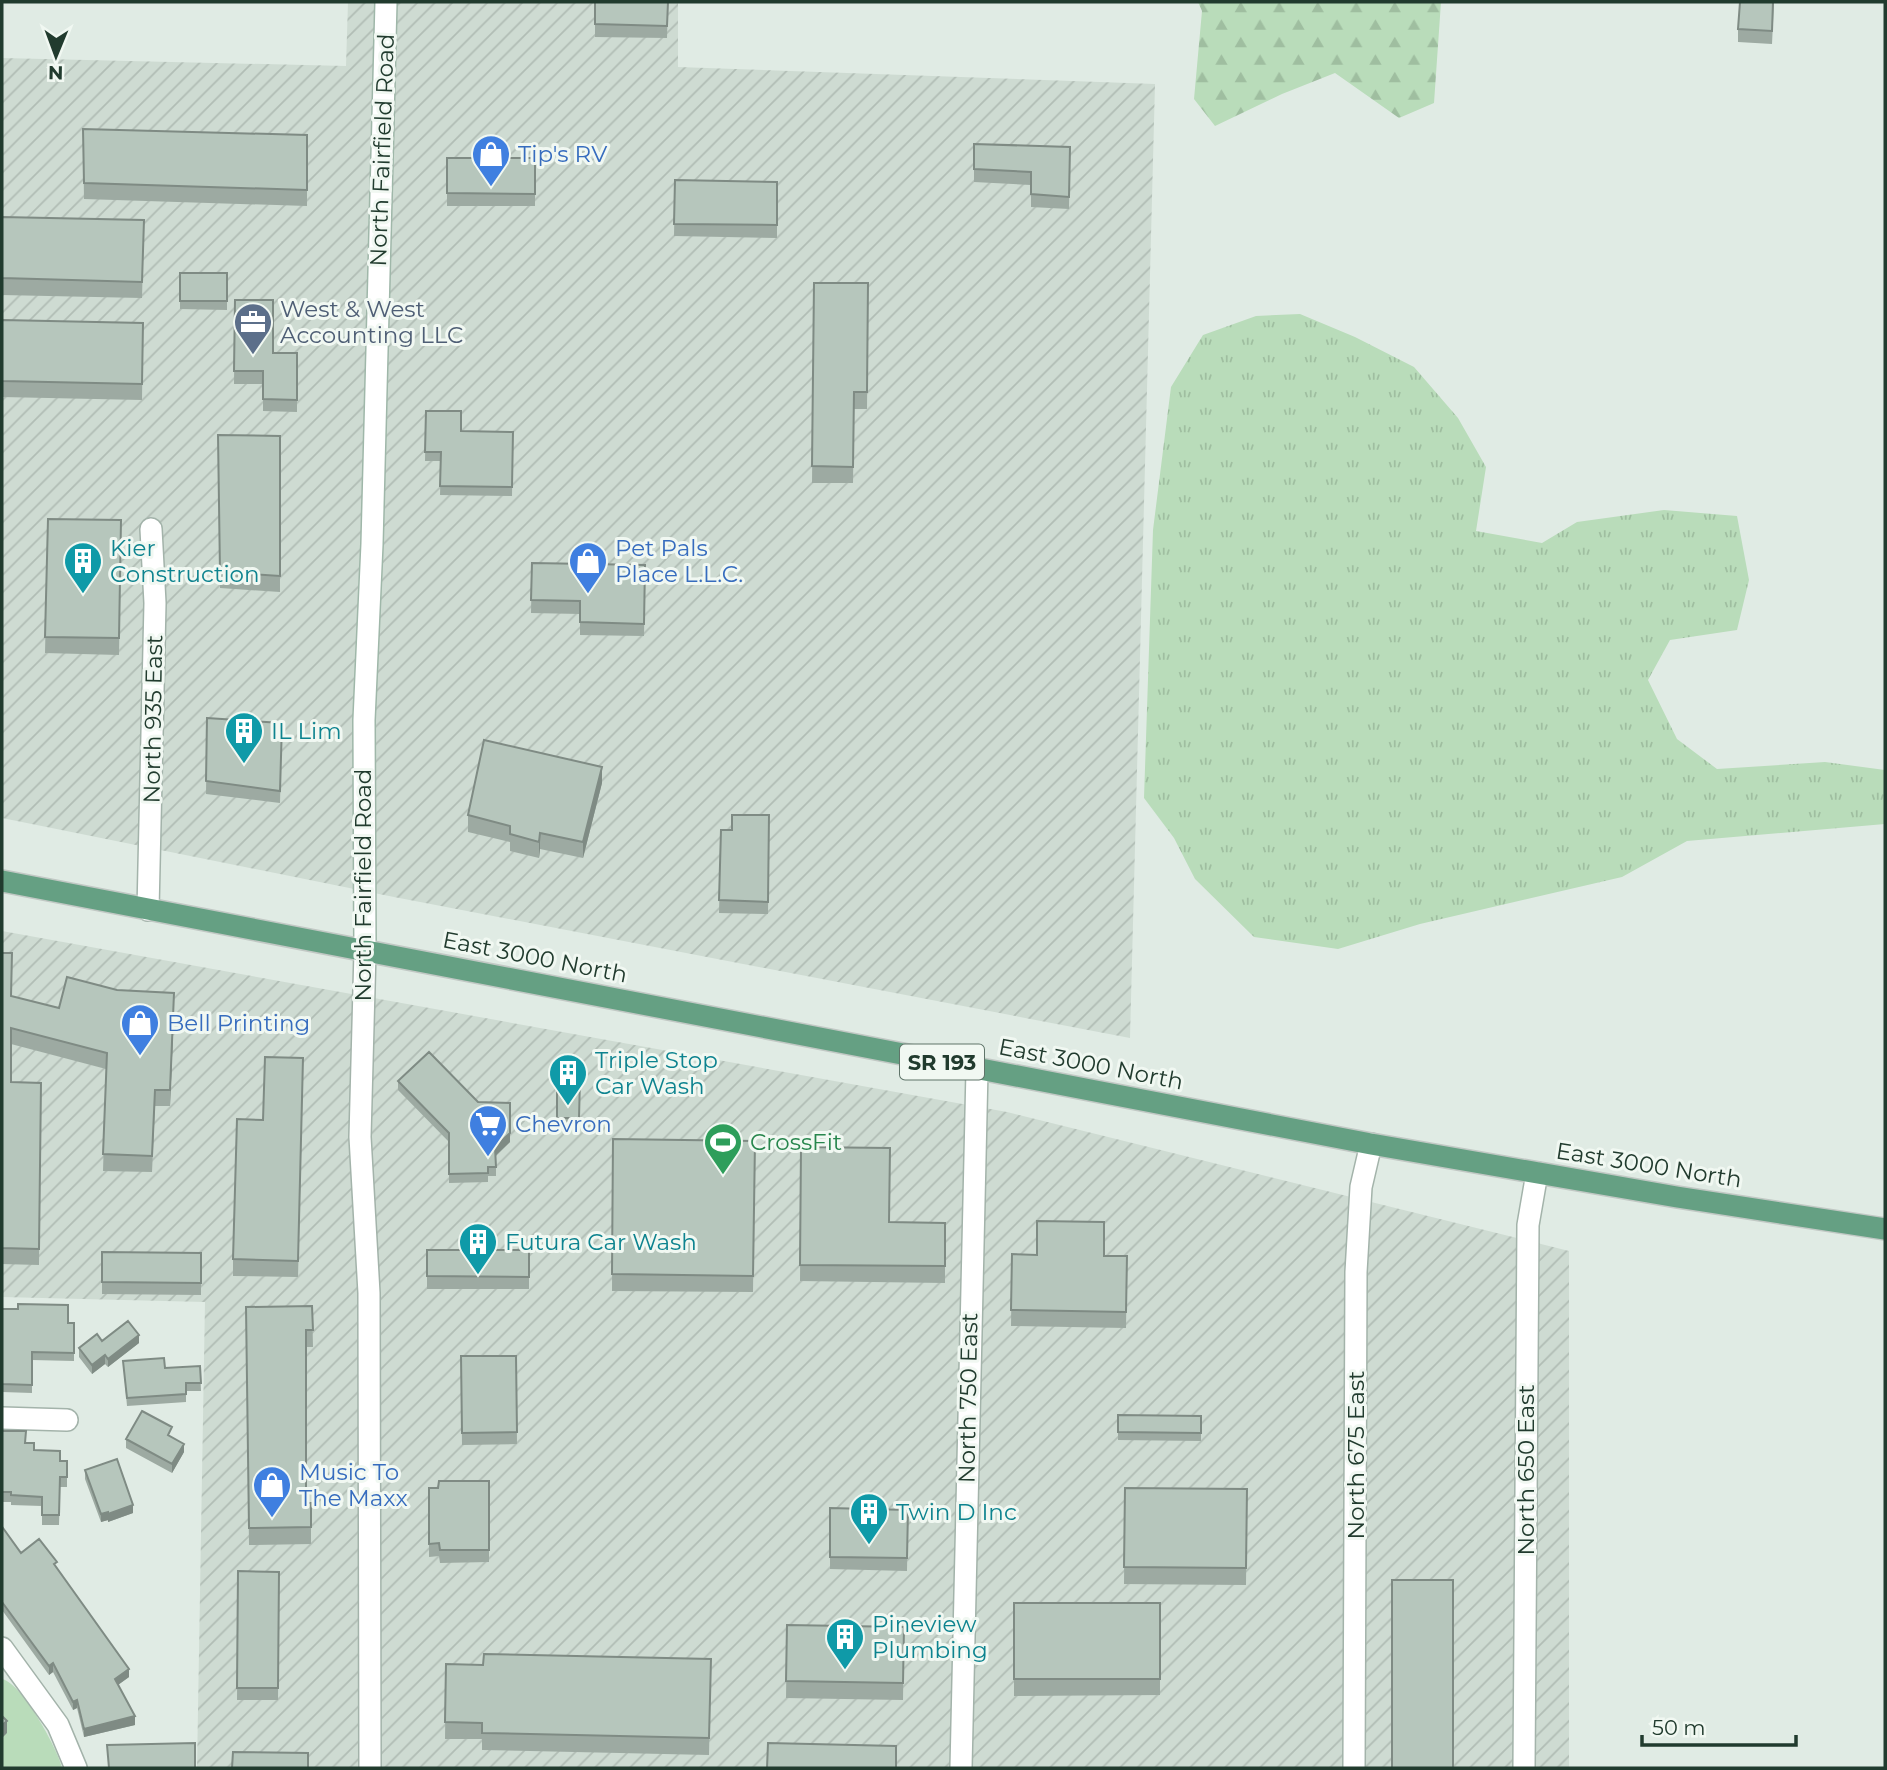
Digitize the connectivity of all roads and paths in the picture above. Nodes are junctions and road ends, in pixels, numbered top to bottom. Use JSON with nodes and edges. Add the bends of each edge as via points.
{"nodes":[{"id":1,"x":386,"y":2,"type":"edge"},
{"id":2,"x":151,"y":529,"type":"dead end"},
{"id":3,"x":2,"y":881,"type":"edge"},
{"id":4,"x":148,"y":910,"type":"junction"},
{"id":5,"x":365,"y":951,"type":"junction"},
{"id":6,"x":977,"y":1070,"type":"junction"},
{"id":7,"x":1371,"y":1144,"type":"junction"},
{"id":8,"x":1537,"y":1173,"type":"junction"},
{"id":9,"x":1885,"y":1229,"type":"edge"},
{"id":10,"x":2,"y":1418,"type":"edge"},
{"id":11,"x":67,"y":1420,"type":"dead end"},
{"id":12,"x":4,"y":1655,"type":"edge"},
{"id":13,"x":76,"y":1768,"type":"edge"},
{"id":14,"x":370,"y":1768,"type":"edge"},
{"id":15,"x":961,"y":1768,"type":"edge"},
{"id":16,"x":1354,"y":1768,"type":"edge"},
{"id":17,"x":1524,"y":1768,"type":"edge"}],
"edges":[{"from":1,"to":5,"type":"street","name":"North Fairfield Road","via":[[364,720]]},
{"from":2,"to":4,"type":"street","name":"North 935 East","via":[[155,603]]},
{"from":3,"to":4,"type":"main road","name":"East 3000 North","number":"SR 193"},
{"from":4,"to":5,"type":"main road","name":"East 3000 North","number":"SR 193"},
{"from":5,"to":6,"type":"main road","name":"East 3000 North","number":"SR 193"},
{"from":5,"to":14,"type":"street","name":"North Fairfield Road","via":[[360,1137],[369,1293]]},
{"from":6,"to":7,"type":"main road","name":"East 3000 North","number":"SR 193"},
{"from":6,"to":15,"type":"street","name":"North 750 East"},
{"from":7,"to":8,"type":"main road","name":"East 3000 North","number":"SR 193"},
{"from":7,"to":16,"type":"street","name":"North 675 East","via":[[1361,1187],[1356,1272]]},
{"from":8,"to":9,"type":"main road","name":"East 3000 North","number":"SR 193"},
{"from":8,"to":17,"type":"street","name":"North 650 East","via":[[1528,1225]]},
{"from":10,"to":11,"type":"street"},
{"from":12,"to":13,"type":"street","via":[[58,1725]]}]}
